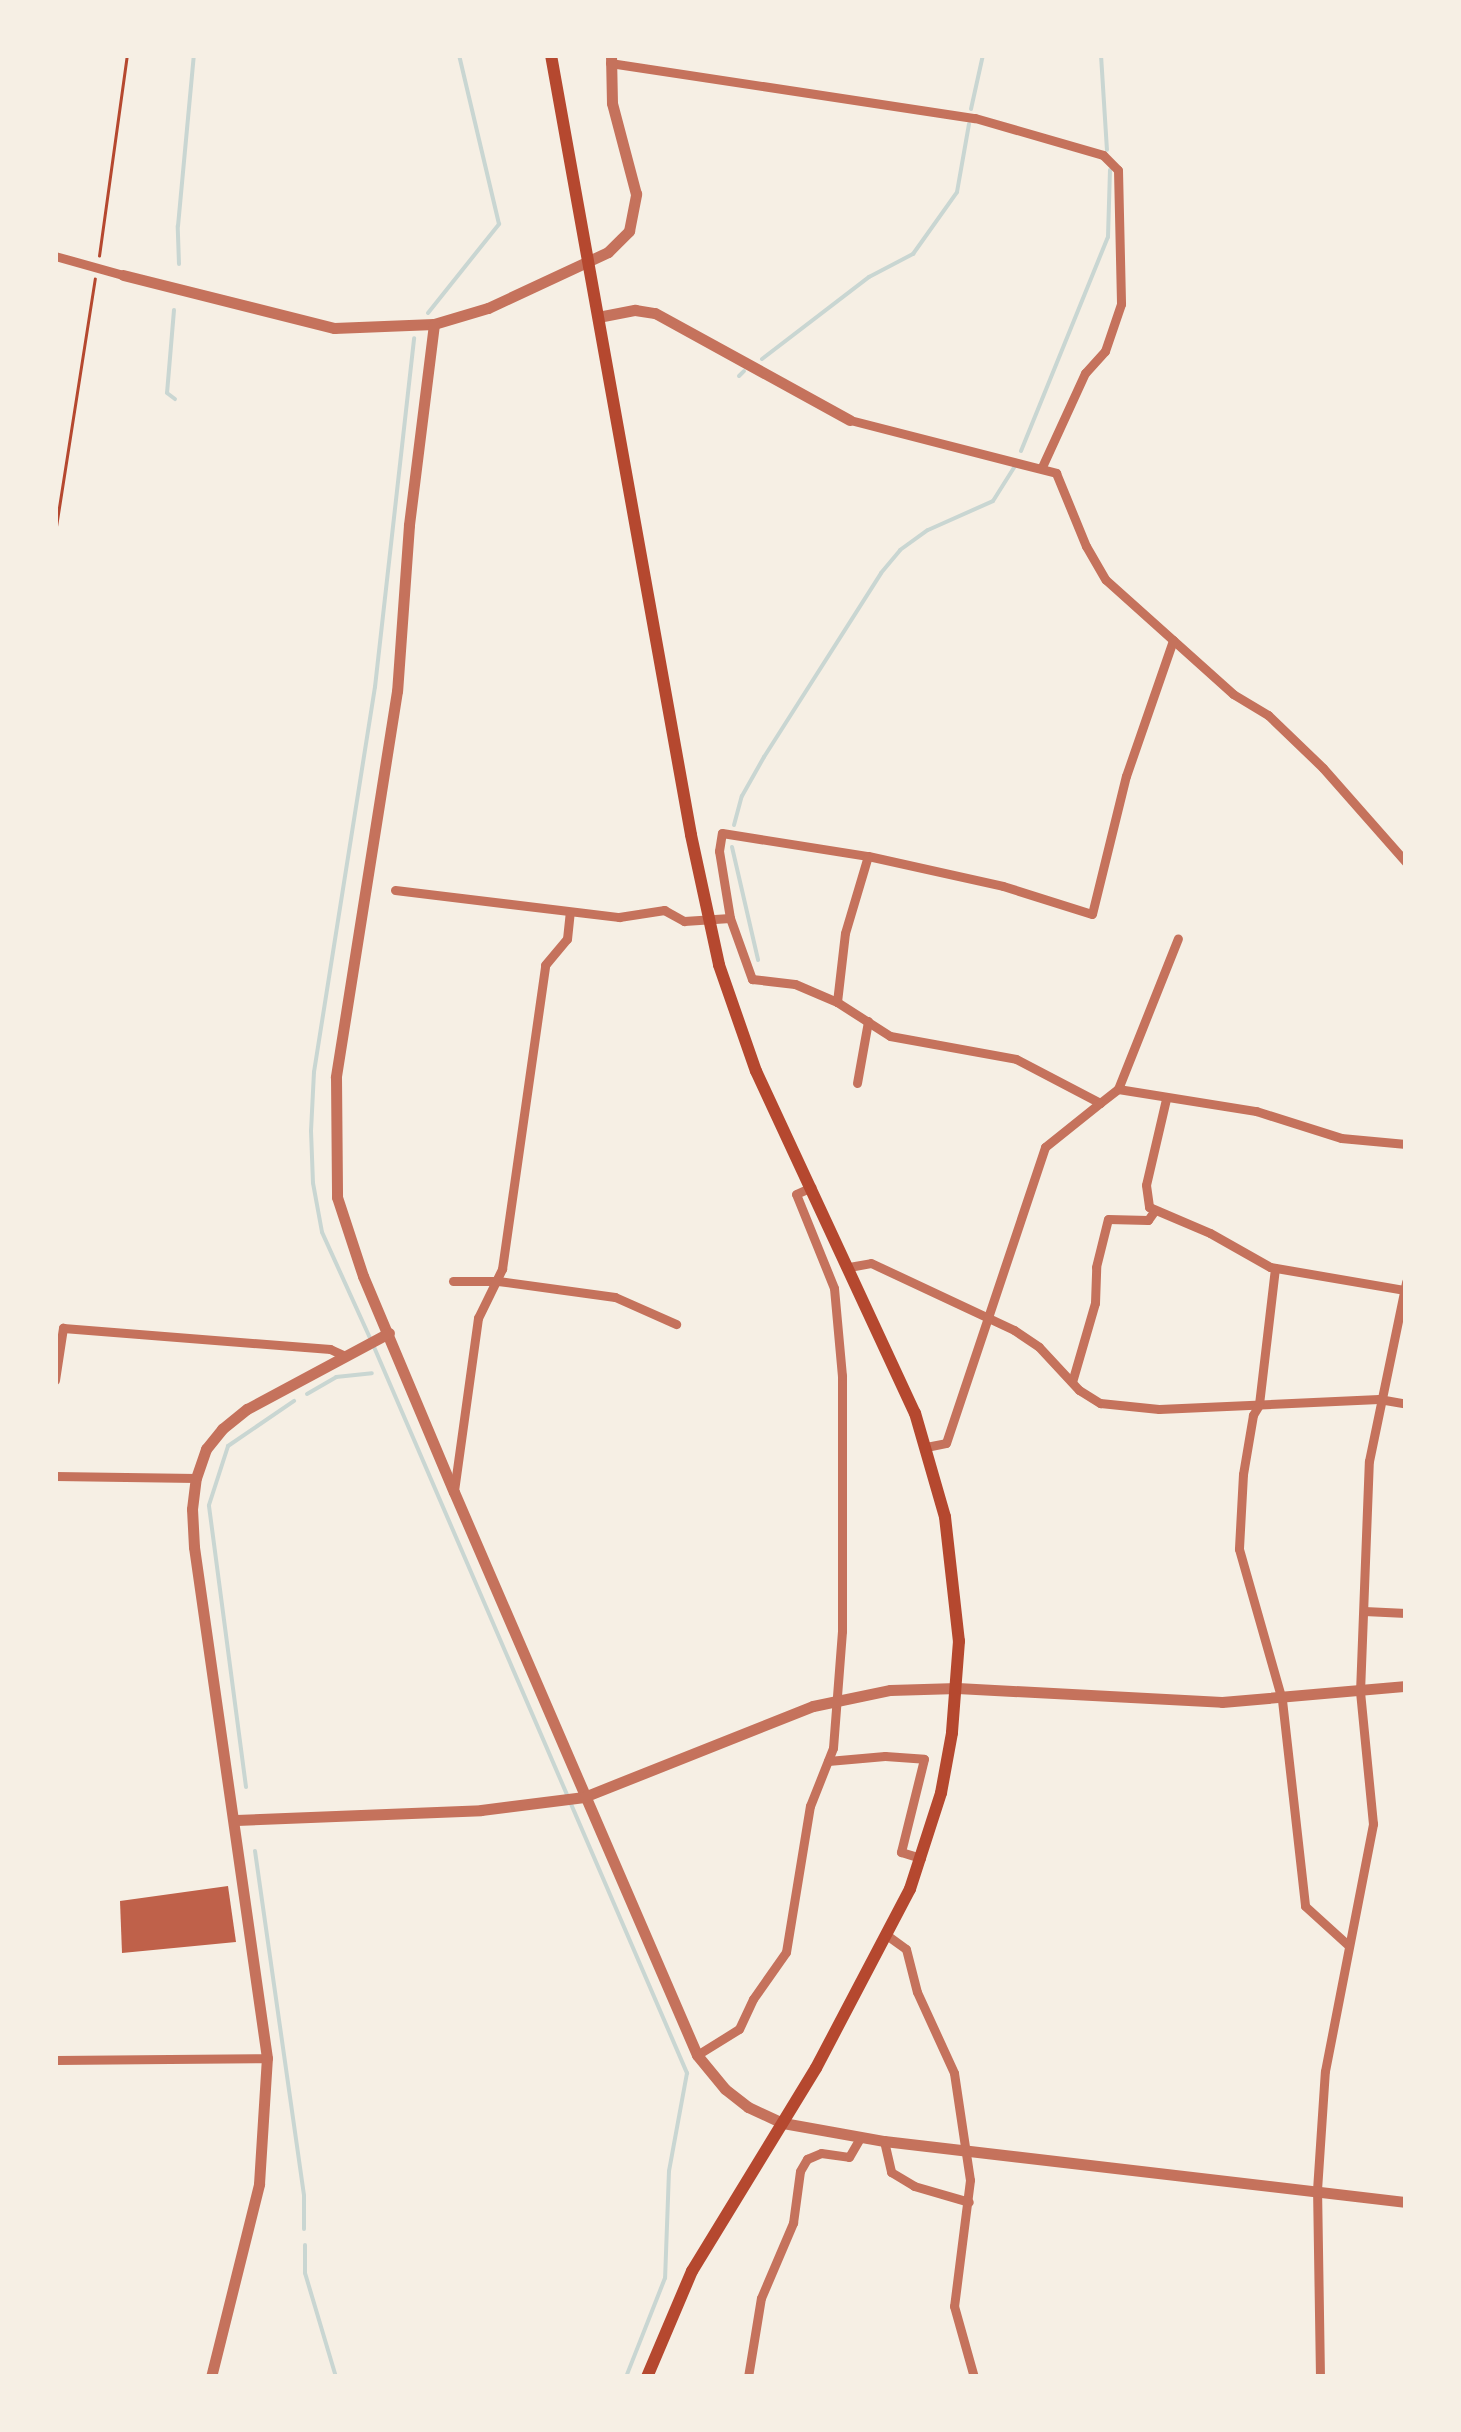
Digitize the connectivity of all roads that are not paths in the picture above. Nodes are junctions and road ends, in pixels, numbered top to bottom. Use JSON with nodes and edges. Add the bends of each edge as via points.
{"nodes":[{"id":1,"x":551,"y":55,"type":"edge"},
{"id":2,"x":610,"y":59,"type":"edge"},
{"id":3,"x":55,"y":256,"type":"edge"},
{"id":4,"x":123,"y":275,"type":"joint"},
{"id":5,"x":598,"y":317,"type":"junction"},
{"id":6,"x":434,"y":324,"type":"junction"},
{"id":7,"x":850,"y":420,"type":"joint"},
{"id":8,"x":1042,"y":467,"type":"junction"},
{"id":9,"x":1173,"y":640,"type":"junction"},
{"id":10,"x":868,"y":856,"type":"junction"},
{"id":11,"x":1406,"y":862,"type":"edge"},
{"id":12,"x":395,"y":890,"type":"dead end"},
{"id":13,"x":570,"y":912,"type":"junction"},
{"id":14,"x":708,"y":918,"type":"junction"},
{"id":15,"x":730,"y":918,"type":"junction"},
{"id":16,"x":1178,"y":938,"type":"dead end"},
{"id":17,"x":837,"y":1002,"type":"junction"},
{"id":18,"x":868,"y":1021,"type":"junction"},
{"id":19,"x":857,"y":1083,"type":"dead end"},
{"id":20,"x":1118,"y":1089,"type":"junction"},
{"id":21,"x":1166,"y":1099,"type":"junction"},
{"id":22,"x":1100,"y":1103,"type":"junction"},
{"id":23,"x":1406,"y":1144,"type":"edge"},
{"id":24,"x":812,"y":1187,"type":"junction"},
{"id":25,"x":1155,"y":1210,"type":"junction"},
{"id":26,"x":849,"y":1268,"type":"junction"},
{"id":27,"x":1275,"y":1268,"type":"junction"},
{"id":28,"x":453,"y":1281,"type":"dead end"},
{"id":29,"x":498,"y":1281,"type":"junction"},
{"id":30,"x":1405,"y":1286,"type":"edge"},
{"id":31,"x":989,"y":1317,"type":"junction"},
{"id":32,"x":676,"y":1324,"type":"dead end"},
{"id":33,"x":389,"y":1333,"type":"junction"},
{"id":34,"x":345,"y":1356,"type":"junction"},
{"id":35,"x":55,"y":1380,"type":"edge"},
{"id":36,"x":1072,"y":1382,"type":"junction"},
{"id":37,"x":1379,"y":1400,"type":"junction"},
{"id":38,"x":1406,"y":1404,"type":"edge"},
{"id":39,"x":1259,"y":1405,"type":"junction"},
{"id":40,"x":926,"y":1447,"type":"junction"},
{"id":41,"x":55,"y":1476,"type":"edge"},
{"id":42,"x":196,"y":1478,"type":"junction"},
{"id":43,"x":454,"y":1492,"type":"junction"},
{"id":44,"x":1364,"y":1610,"type":"junction"},
{"id":45,"x":1406,"y":1614,"type":"edge"},
{"id":46,"x":1406,"y":1686,"type":"edge"},
{"id":47,"x":957,"y":1688,"type":"junction"},
{"id":48,"x":1360,"y":1692,"type":"junction"},
{"id":49,"x":837,"y":1700,"type":"junction"},
{"id":50,"x":1282,"y":1700,"type":"junction"},
{"id":51,"x":828,"y":1762,"type":"junction"},
{"id":52,"x":584,"y":1797,"type":"junction"},
{"id":53,"x":236,"y":1820,"type":"junction"},
{"id":54,"x":921,"y":1858,"type":"junction"},
{"id":55,"x":888,"y":1936,"type":"junction"},
{"id":56,"x":1348,"y":1945,"type":"junction"},
{"id":57,"x":697,"y":2056,"type":"junction"},
{"id":58,"x":267,"y":2058,"type":"junction"},
{"id":59,"x":55,"y":2060,"type":"edge"},
{"id":60,"x":782,"y":2124,"type":"junction"},
{"id":61,"x":860,"y":2138,"type":"junction"},
{"id":62,"x":884,"y":2141,"type":"junction"},
{"id":63,"x":963,"y":2148,"type":"junction"},
{"id":64,"x":1318,"y":2190,"type":"junction"},
{"id":65,"x":969,"y":2202,"type":"junction"},
{"id":66,"x":1406,"y":2202,"type":"edge"},
{"id":67,"x":211,"y":2377,"type":"edge"},
{"id":68,"x":647,"y":2377,"type":"edge"},
{"id":69,"x":748,"y":2377,"type":"edge"},
{"id":70,"x":974,"y":2377,"type":"edge"},
{"id":71,"x":1320,"y":2377,"type":"edge"}],
"edges":[{"from":1,"to":5,"type":"main road"},
{"from":2,"to":6,"type":"street","via":[[612,103],[636,204],[629,231],[608,252],[488,308]]},
{"from":2,"to":8,"type":"street","via":[[975,118],[1102,155],[1118,170],[1121,304],[1105,351],[1085,374]]},
{"from":3,"to":4,"type":"street"},
{"from":4,"to":6,"type":"street","via":[[306,324]]},
{"from":5,"to":7,"type":"street","via":[[656,312]]},
{"from":5,"to":14,"type":"main road"},
{"from":6,"to":33,"type":"street","via":[[397,690],[336,1077],[337,1197]]},
{"from":7,"to":8,"type":"street"},
{"from":8,"to":9,"type":"street","via":[[1056,473],[1106,580]]},
{"from":9,"to":10,"type":"street","via":[[1126,776],[1092,914],[1004,886]]},
{"from":9,"to":11,"type":"street","via":[[1324,768]]},
{"from":10,"to":15,"type":"street","via":[[722,833]]},
{"from":10,"to":17,"type":"street","via":[[845,933]]},
{"from":12,"to":13,"type":"street"},
{"from":13,"to":14,"type":"street","via":[[619,917],[664,910],[684,921]]},
{"from":13,"to":29,"type":"street","via":[[567,939],[544,965]]},
{"from":14,"to":15,"type":"street"},
{"from":14,"to":24,"type":"main road","via":[[756,1071]]},
{"from":15,"to":17,"type":"street","via":[[752,979],[795,984]]},
{"from":16,"to":20,"type":"street"},
{"from":17,"to":18,"type":"street"},
{"from":18,"to":19,"type":"street"},
{"from":18,"to":22,"type":"street","via":[[890,1036],[1016,1059]]},
{"from":20,"to":21,"type":"street"},
{"from":20,"to":22,"type":"street"},
{"from":21,"to":23,"type":"street","via":[[1256,1111],[1341,1138]]},
{"from":21,"to":25,"type":"street","via":[[1146,1185]]},
{"from":22,"to":31,"type":"street","via":[[1045,1147]]},
{"from":24,"to":26,"type":"main road"},
{"from":24,"to":49,"type":"street","via":[[796,1194],[834,1288],[842,1376]]},
{"from":25,"to":27,"type":"street"},
{"from":25,"to":36,"type":"street","via":[[1148,1220],[1108,1219]]},
{"from":26,"to":31,"type":"street","via":[[871,1263]]},
{"from":26,"to":40,"type":"main road"},
{"from":27,"to":30,"type":"street"},
{"from":27,"to":39,"type":"street"},
{"from":28,"to":29,"type":"street"},
{"from":29,"to":32,"type":"street","via":[[614,1298]]},
{"from":29,"to":43,"type":"street","via":[[478,1318]]},
{"from":30,"to":37,"type":"street"},
{"from":31,"to":36,"type":"street","via":[[1040,1347]]},
{"from":31,"to":40,"type":"street","via":[[946,1443]]},
{"from":33,"to":34,"type":"street"},
{"from":33,"to":43,"type":"street"},
{"from":34,"to":35,"type":"street","via":[[330,1349],[63,1328]]},
{"from":34,"to":42,"type":"street","via":[[222,1428]]},
{"from":36,"to":39,"type":"street","via":[[1100,1403],[1159,1409]]},
{"from":37,"to":38,"type":"street"},
{"from":37,"to":39,"type":"street"},
{"from":37,"to":44,"type":"street","via":[[1369,1461]]},
{"from":39,"to":50,"type":"street","via":[[1243,1474],[1239,1549]]},
{"from":40,"to":47,"type":"main road","via":[[956,1588]]},
{"from":41,"to":42,"type":"street"},
{"from":42,"to":53,"type":"street","via":[[194,1547]]},
{"from":43,"to":52,"type":"street"},
{"from":44,"to":45,"type":"street"},
{"from":44,"to":48,"type":"street"},
{"from":46,"to":48,"type":"street"},
{"from":47,"to":49,"type":"street"},
{"from":47,"to":50,"type":"street"},
{"from":47,"to":54,"type":"main road","via":[[940,1793]]},
{"from":48,"to":50,"type":"street"},
{"from":48,"to":56,"type":"street","via":[[1373,1824]]},
{"from":49,"to":51,"type":"street"},
{"from":49,"to":52,"type":"street"},
{"from":50,"to":56,"type":"street","via":[[1305,1906]]},
{"from":51,"to":54,"type":"street","via":[[924,1759],[901,1852]]},
{"from":51,"to":57,"type":"street","via":[[810,1806],[786,1952],[739,2030]]},
{"from":52,"to":53,"type":"street","via":[[481,1810]]},
{"from":52,"to":57,"type":"street"},
{"from":53,"to":58,"type":"street"},
{"from":54,"to":55,"type":"main road"},
{"from":55,"to":60,"type":"main road"},
{"from":55,"to":63,"type":"street","via":[[906,1948],[917,1992],[954,2073]]},
{"from":56,"to":64,"type":"street","via":[[1325,2071]]},
{"from":57,"to":60,"type":"street","via":[[724,2089]]},
{"from":58,"to":59,"type":"street"},
{"from":58,"to":67,"type":"street","via":[[259,2184]]},
{"from":60,"to":61,"type":"street"},
{"from":60,"to":68,"type":"main road","via":[[692,2272]]},
{"from":61,"to":62,"type":"street"},
{"from":61,"to":69,"type":"street","via":[[849,2157],[821,2152],[800,2170],[794,2223],[761,2298]]},
{"from":62,"to":63,"type":"street"},
{"from":62,"to":65,"type":"street","via":[[891,2172]]},
{"from":63,"to":64,"type":"street"},
{"from":63,"to":65,"type":"street"},
{"from":64,"to":66,"type":"street"},
{"from":64,"to":71,"type":"street"},
{"from":65,"to":70,"type":"street","via":[[954,2306]]}]}
